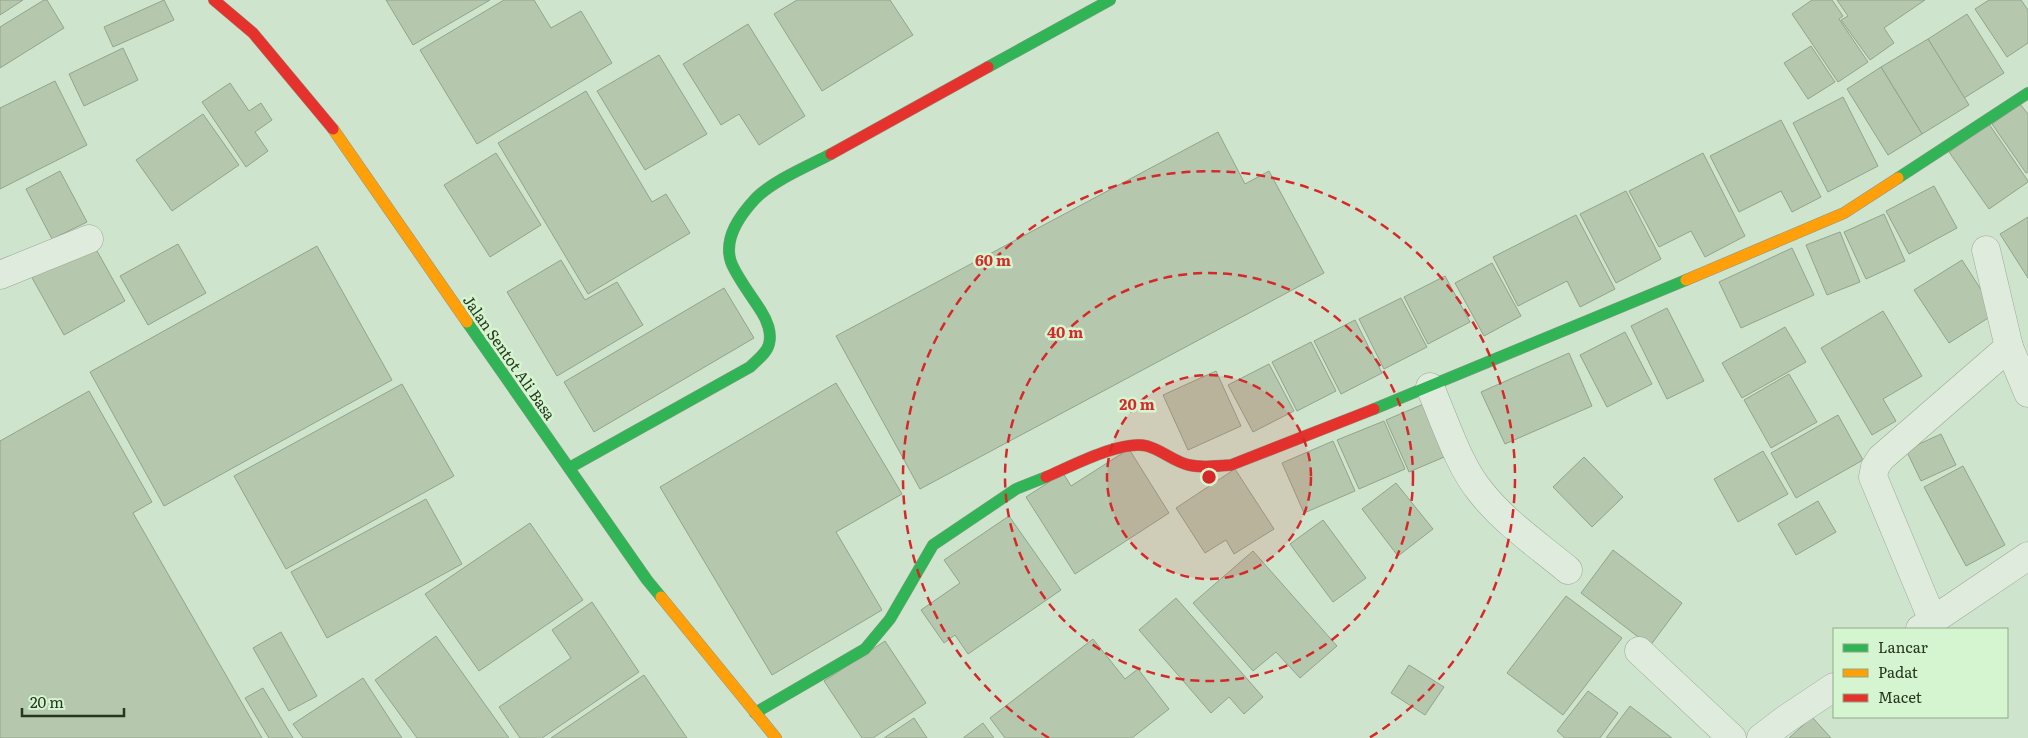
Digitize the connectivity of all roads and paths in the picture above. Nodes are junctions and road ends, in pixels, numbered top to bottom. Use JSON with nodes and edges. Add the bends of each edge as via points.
{"nodes":[{"id":1,"x":214,"y":0,"type":"edge"},
{"id":2,"x":1110,"y":0,"type":"edge"},
{"id":3,"x":2028,"y":93,"type":"edge"},
{"id":4,"x":89,"y":240,"type":"dead end"},
{"id":5,"x":1986,"y":250,"type":"dead end"},
{"id":6,"x":0,"y":275,"type":"edge"},
{"id":7,"x":2009,"y":347,"type":"junction"},
{"id":8,"x":1430,"y":387,"type":"junction"},
{"id":9,"x":2028,"y":393,"type":"edge"},
{"id":10,"x":569,"y":468,"type":"junction"},
{"id":11,"x":2028,"y":556,"type":"edge"},
{"id":12,"x":1568,"y":570,"type":"dead end"},
{"id":13,"x":1927,"y":625,"type":"edge"},
{"id":14,"x":1638,"y":651,"type":"dead end"},
{"id":15,"x":1833,"y":687,"type":"edge"},
{"id":16,"x":755,"y":712,"type":"junction"},
{"id":17,"x":776,"y":738,"type":"edge"},
{"id":18,"x":1732,"y":738,"type":"edge"},
{"id":19,"x":1761,"y":738,"type":"edge"}],
"edges":[{"from":1,"to":10,"type":"street","name":"Jalan Sentot Ali Basa","via":[[253,33],[326,120]]},
{"from":2,"to":10,"type":"street","via":[[757,197],[740,217],[729,239],[731,262],[766,319],[770,336],[763,354],[750,366]]},
{"from":3,"to":8,"type":"street","via":[[1844,213]]},
{"from":4,"to":6,"type":"street"},
{"from":5,"to":7,"type":"street"},
{"from":7,"to":9,"type":"street"},
{"from":7,"to":13,"type":"street","via":[[1881,458],[1875,468],[1873,477]]},
{"from":8,"to":12,"type":"street","via":[[1467,472],[1479,490],[1499,513]]},
{"from":8,"to":16,"type":"street","via":[[1231,466],[1188,465],[1148,446],[1133,445],[1117,448],[1016,489],[933,545],[890,619],[865,649]]},
{"from":10,"to":16,"type":"street","name":"Jalan Sentot Ali Basa","via":[[646,580]]},
{"from":11,"to":13,"type":"street"},
{"from":14,"to":18,"type":"street"},
{"from":15,"to":19,"type":"street"},
{"from":16,"to":17,"type":"street","name":"Jalan Sentot Ali Basa"}]}
